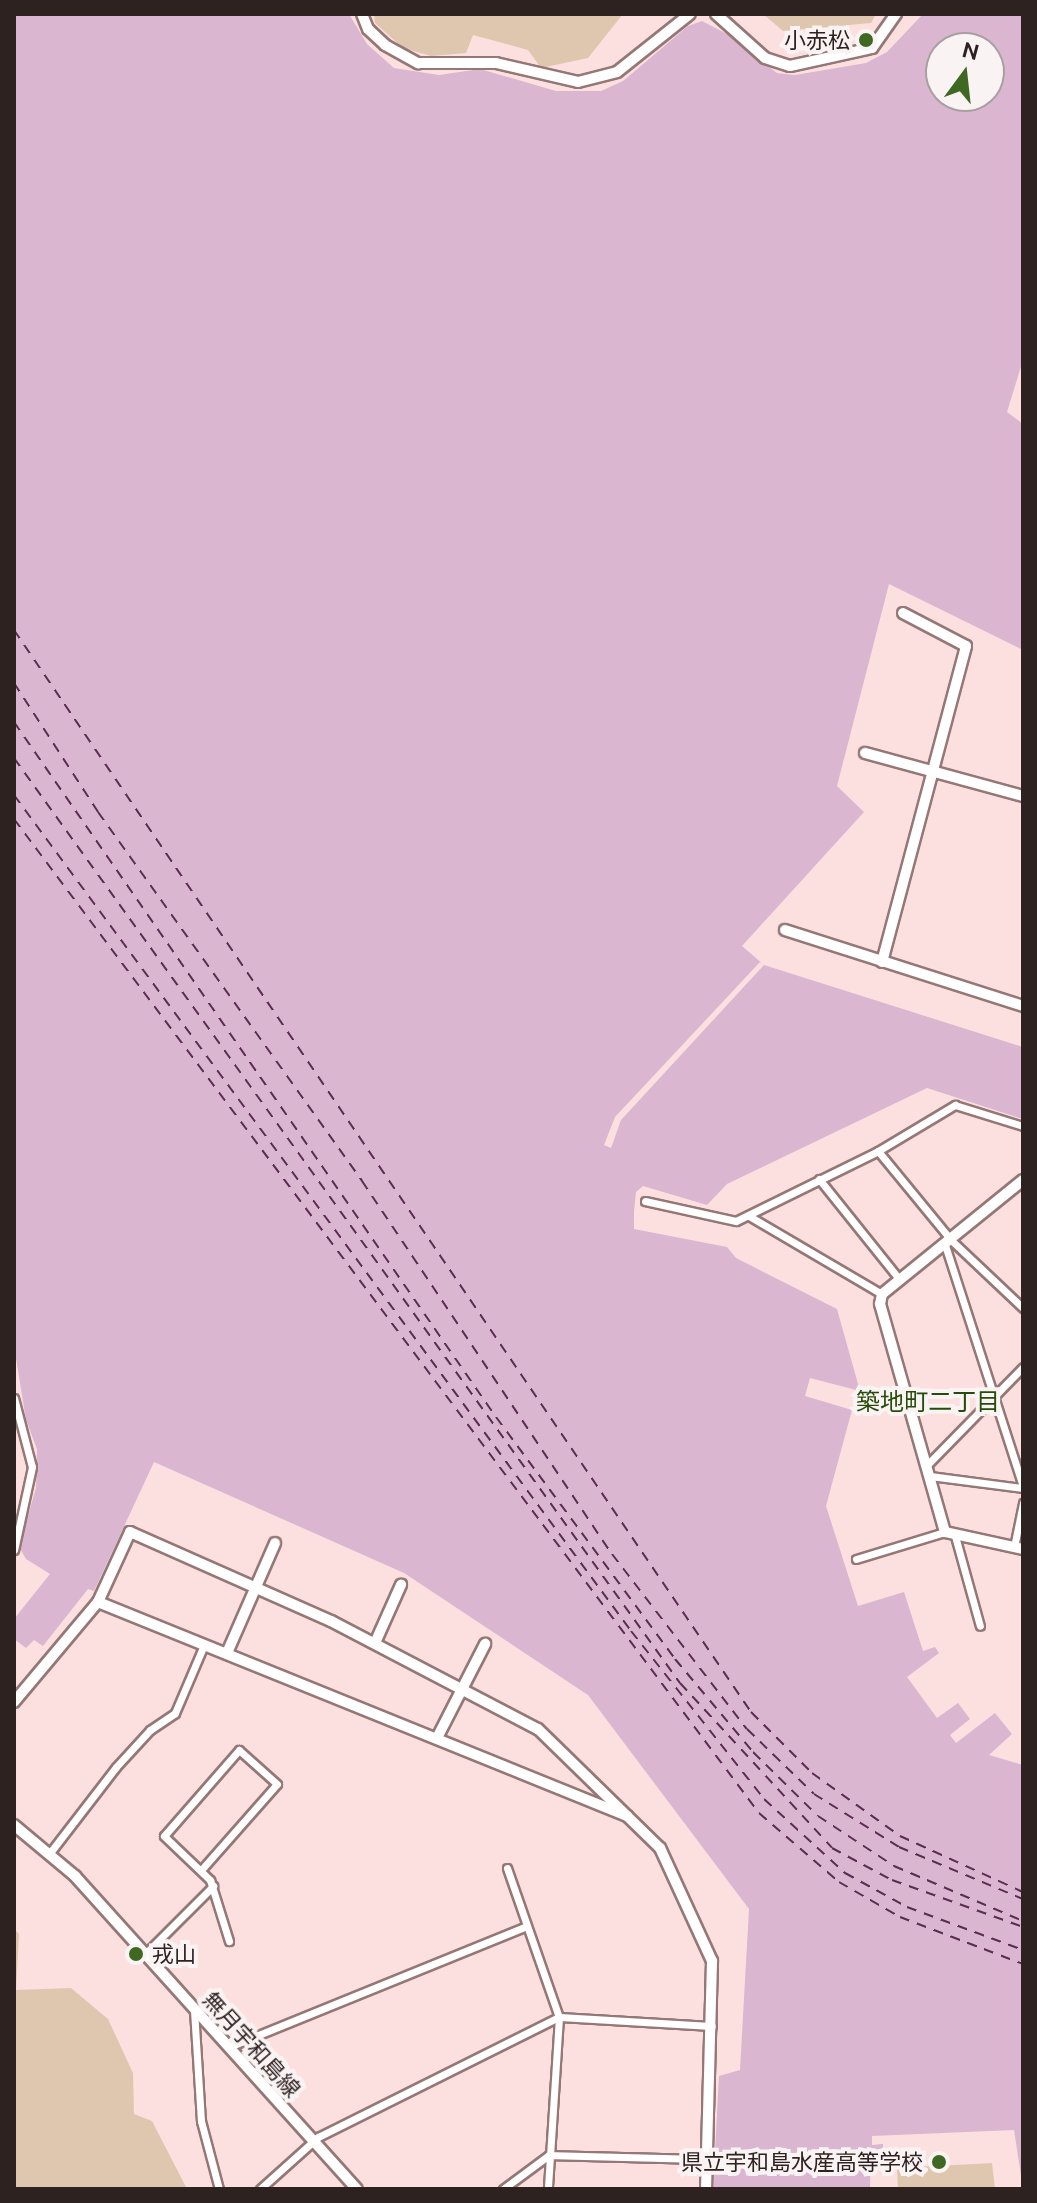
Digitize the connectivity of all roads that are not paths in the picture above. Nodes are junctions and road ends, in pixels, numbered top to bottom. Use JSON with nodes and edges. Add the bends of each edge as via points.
{"nodes":[{"id":1,"x":362,"y":14,"type":"edge"},
{"id":2,"x":690,"y":14,"type":"edge"},
{"id":3,"x":716,"y":14,"type":"edge"},
{"id":4,"x":896,"y":14,"type":"edge"},
{"id":5,"x":903,"y":613,"type":"dead end"},
{"id":6,"x":865,"y":753,"type":"dead end"},
{"id":7,"x":933,"y":771,"type":"junction"},
{"id":8,"x":1023,"y":796,"type":"edge"},
{"id":9,"x":785,"y":930,"type":"dead end"},
{"id":10,"x":882,"y":962,"type":"junction"},
{"id":11,"x":1023,"y":1006,"type":"edge"},
{"id":12,"x":1023,"y":1126,"type":"edge"},
{"id":13,"x":878,"y":1151,"type":"junction"},
{"id":14,"x":819,"y":1179,"type":"junction"},
{"id":15,"x":1023,"y":1180,"type":"edge"},
{"id":16,"x":645,"y":1201,"type":"dead end"},
{"id":17,"x":749,"y":1216,"type":"junction"},
{"id":18,"x":948,"y":1243,"type":"junction"},
{"id":19,"x":900,"y":1280,"type":"junction"},
{"id":20,"x":882,"y":1294,"type":"junction"},
{"id":21,"x":1023,"y":1308,"type":"edge"},
{"id":22,"x":1023,"y":1367,"type":"edge"},
{"id":23,"x":995,"y":1397,"type":"junction"},
{"id":24,"x":14,"y":1398,"type":"edge"},
{"id":25,"x":928,"y":1470,"type":"junction"},
{"id":26,"x":1023,"y":1487,"type":"edge"},
{"id":27,"x":1023,"y":1503,"type":"edge"},
{"id":28,"x":950,"y":1534,"type":"junction"},
{"id":29,"x":275,"y":1543,"type":"dead end"},
{"id":30,"x":1019,"y":1548,"type":"edge"},
{"id":31,"x":14,"y":1550,"type":"edge"},
{"id":32,"x":856,"y":1559,"type":"dead end"},
{"id":33,"x":401,"y":1585,"type":"dead end"},
{"id":34,"x":255,"y":1589,"type":"junction"},
{"id":35,"x":98,"y":1602,"type":"junction"},
{"id":36,"x":980,"y":1626,"type":"dead end"},
{"id":37,"x":375,"y":1643,"type":"junction"},
{"id":38,"x":485,"y":1644,"type":"dead end"},
{"id":39,"x":204,"y":1645,"type":"junction"},
{"id":40,"x":227,"y":1653,"type":"junction"},
{"id":41,"x":460,"y":1685,"type":"junction"},
{"id":42,"x":14,"y":1702,"type":"edge"},
{"id":43,"x":437,"y":1738,"type":"junction"},
{"id":44,"x":636,"y":1821,"type":"junction"},
{"id":45,"x":14,"y":1825,"type":"edge"},
{"id":46,"x":49,"y":1854,"type":"junction"},
{"id":47,"x":507,"y":1868,"type":"dead end"},
{"id":48,"x":202,"y":1869,"type":"junction"},
{"id":49,"x":213,"y":1886,"type":"junction"},
{"id":50,"x":524,"y":1927,"type":"junction"},
{"id":51,"x":229,"y":1941,"type":"dead end"},
{"id":52,"x":144,"y":1955,"type":"junction"},
{"id":53,"x":194,"y":2010,"type":"junction"},
{"id":54,"x":559,"y":2017,"type":"junction"},
{"id":55,"x":712,"y":2026,"type":"junction"},
{"id":56,"x":229,"y":2047,"type":"junction"},
{"id":57,"x":313,"y":2141,"type":"junction"},
{"id":58,"x":549,"y":2155,"type":"junction"},
{"id":59,"x":707,"y":2159,"type":"junction"},
{"id":60,"x":219,"y":2189,"type":"edge"},
{"id":61,"x":260,"y":2189,"type":"edge"},
{"id":62,"x":357,"y":2189,"type":"edge"},
{"id":63,"x":503,"y":2189,"type":"edge"},
{"id":64,"x":548,"y":2189,"type":"edge"},
{"id":65,"x":706,"y":2189,"type":"edge"}],
"edges":[{"from":1,"to":2,"type":"street","via":[[368,29],[385,45],[418,63],[481,61],[578,82],[617,72]]},
{"from":3,"to":4,"type":"street","via":[[765,58],[790,66],[872,48]]},
{"from":5,"to":7,"type":"street","via":[[966,646]]},
{"from":6,"to":7,"type":"street"},
{"from":7,"to":8,"type":"street"},
{"from":7,"to":10,"type":"street"},
{"from":9,"to":10,"type":"street"},
{"from":10,"to":11,"type":"street"},
{"from":12,"to":13,"type":"street","via":[[955,1105]]},
{"from":13,"to":14,"type":"street"},
{"from":13,"to":18,"type":"street"},
{"from":14,"to":17,"type":"street"},
{"from":14,"to":19,"type":"street"},
{"from":15,"to":18,"type":"street"},
{"from":16,"to":17,"type":"street","via":[[736,1221]]},
{"from":17,"to":20,"type":"street"},
{"from":18,"to":19,"type":"street"},
{"from":18,"to":21,"type":"street"},
{"from":18,"to":23,"type":"street"},
{"from":19,"to":20,"type":"street"},
{"from":20,"to":25,"type":"street","via":[[880,1304]]},
{"from":22,"to":23,"type":"street"},
{"from":23,"to":25,"type":"street"},
{"from":23,"to":26,"type":"street"},
{"from":24,"to":31,"type":"street","via":[[32,1467]]},
{"from":25,"to":26,"type":"street"},
{"from":25,"to":28,"type":"street"},
{"from":27,"to":30,"type":"street"},
{"from":28,"to":30,"type":"street"},
{"from":28,"to":32,"type":"street"},
{"from":28,"to":36,"type":"street"},
{"from":29,"to":34,"type":"street"},
{"from":33,"to":37,"type":"street"},
{"from":34,"to":35,"type":"street","via":[[130,1532]]},
{"from":34,"to":37,"type":"street"},
{"from":34,"to":40,"type":"street"},
{"from":35,"to":39,"type":"street"},
{"from":35,"to":42,"type":"street"},
{"from":37,"to":41,"type":"street"},
{"from":38,"to":41,"type":"street"},
{"from":39,"to":40,"type":"street"},
{"from":39,"to":46,"type":"street","via":[[175,1713],[116,1767]]},
{"from":40,"to":43,"type":"street"},
{"from":41,"to":43,"type":"street"},
{"from":41,"to":44,"type":"street","via":[[561,1746]]},
{"from":43,"to":44,"type":"street"},
{"from":44,"to":55,"type":"street","via":[[668,1860],[708,1950],[714,1981]]},
{"from":45,"to":46,"type":"street","name":"無月宇和島線"},
{"from":46,"to":52,"type":"street","name":"無月宇和島線"},
{"from":47,"to":50,"type":"street"},
{"from":48,"to":48,"type":"street","via":[[164,1836],[239,1750],[277,1784]]},
{"from":48,"to":49,"type":"street"},
{"from":49,"to":51,"type":"street"},
{"from":49,"to":52,"type":"street"},
{"from":50,"to":54,"type":"street"},
{"from":50,"to":56,"type":"street"},
{"from":52,"to":53,"type":"street","name":"無月宇和島線"},
{"from":53,"to":56,"type":"street","name":"無月宇和島線"},
{"from":53,"to":60,"type":"street","via":[[201,2121]]},
{"from":54,"to":55,"type":"street"},
{"from":54,"to":57,"type":"street"},
{"from":54,"to":58,"type":"street"},
{"from":55,"to":59,"type":"street"},
{"from":56,"to":57,"type":"street","name":"無月宇和島線"},
{"from":57,"to":61,"type":"street"},
{"from":57,"to":62,"type":"street","name":"無月宇和島線"},
{"from":58,"to":59,"type":"street"},
{"from":58,"to":63,"type":"street"},
{"from":58,"to":64,"type":"street"},
{"from":59,"to":65,"type":"street"}]}
